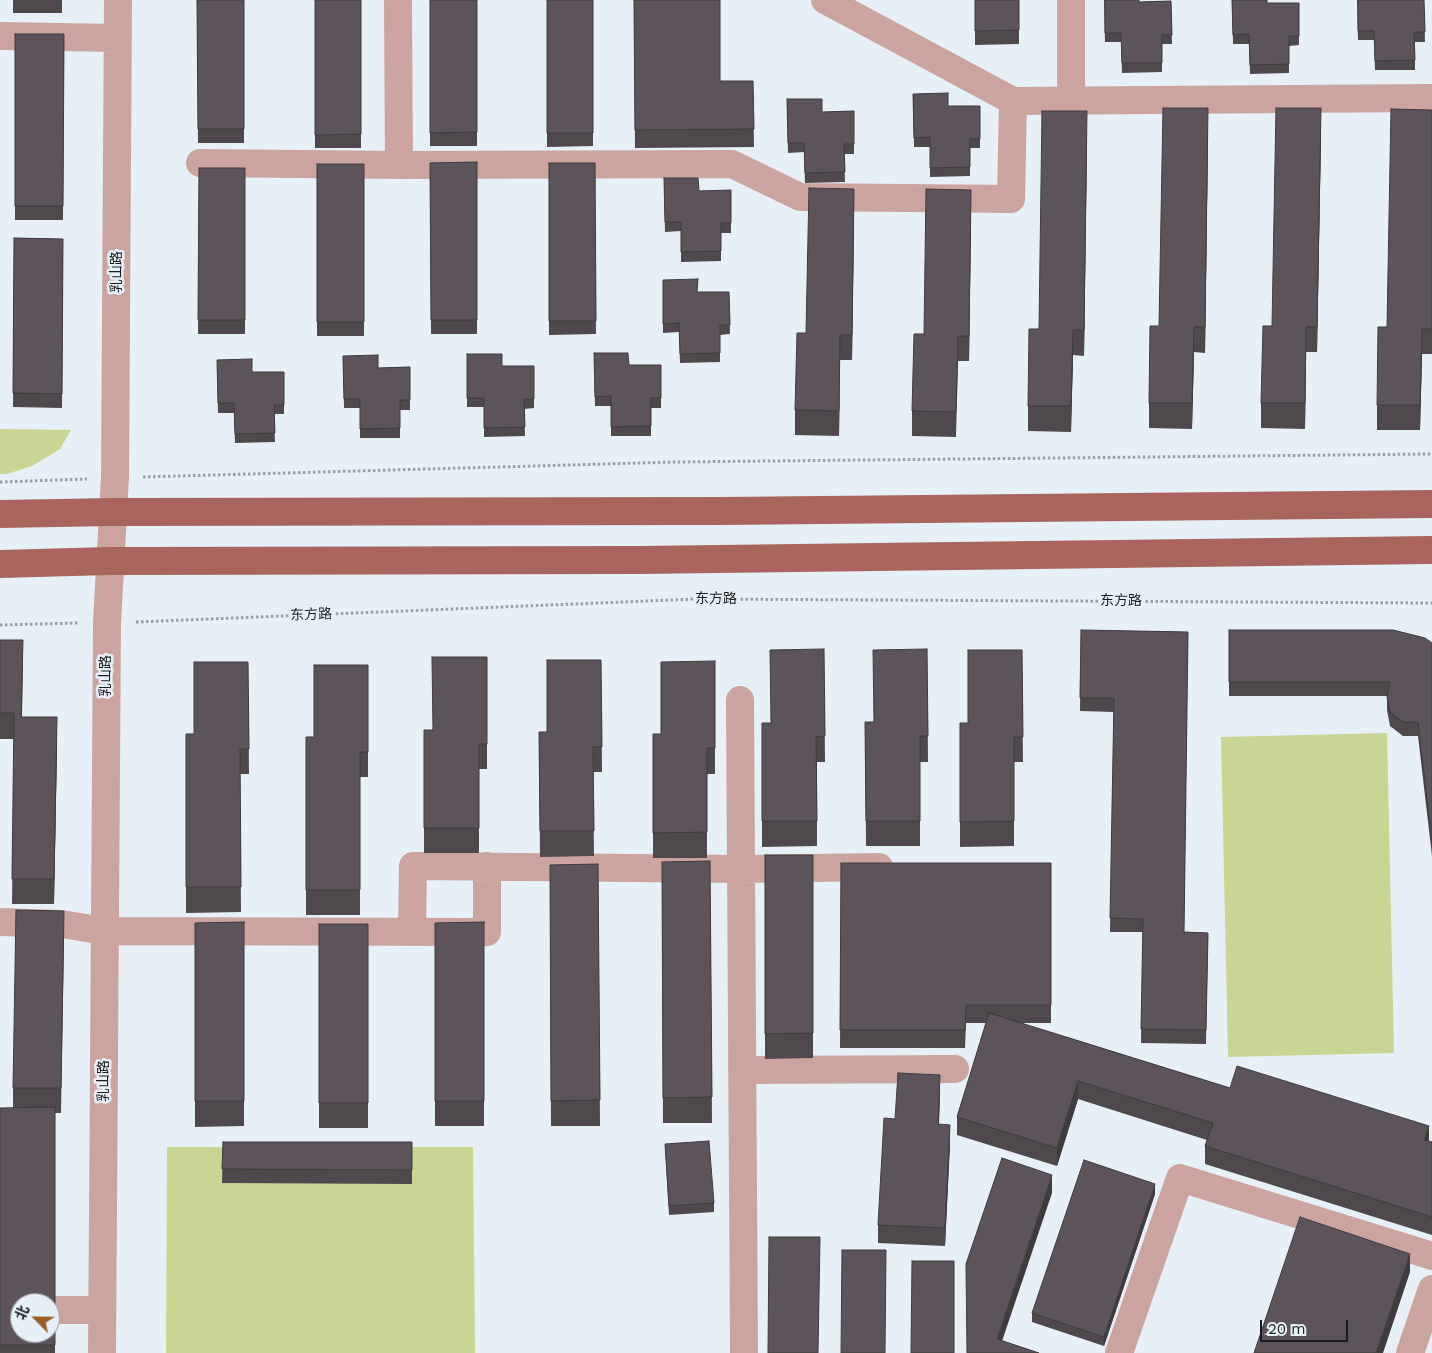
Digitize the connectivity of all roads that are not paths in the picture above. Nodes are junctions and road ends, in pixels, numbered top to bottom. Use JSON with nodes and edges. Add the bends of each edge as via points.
{"nodes":[{"id":1,"x":118,"y":0,"type":"edge"},
{"id":2,"x":398,"y":0,"type":"edge"},
{"id":3,"x":826,"y":0,"type":"edge"},
{"id":4,"x":1071,"y":0,"type":"edge"},
{"id":5,"x":0,"y":36,"type":"edge"},
{"id":6,"x":118,"y":38,"type":"junction"},
{"id":7,"x":1432,"y":98,"type":"edge"},
{"id":8,"x":1071,"y":100,"type":"junction"},
{"id":9,"x":1013,"y":101,"type":"junction"},
{"id":10,"x":200,"y":163,"type":"dead end"},
{"id":11,"x":399,"y":165,"type":"junction"},
{"id":12,"x":1432,"y":504,"type":"edge"},
{"id":13,"x":114,"y":512,"type":"junction"},
{"id":14,"x":0,"y":514,"type":"edge"},
{"id":15,"x":1432,"y":550,"type":"edge"},
{"id":16,"x":110,"y":561,"type":"junction"},
{"id":17,"x":0,"y":564,"type":"edge"},
{"id":18,"x":740,"y":700,"type":"dead end"},
{"id":19,"x":487,"y":866,"type":"junction"},
{"id":20,"x":906,"y":866,"type":"edge"},
{"id":21,"x":740,"y":869,"type":"junction"},
{"id":22,"x":0,"y":922,"type":"edge"},
{"id":23,"x":105,"y":932,"type":"junction"},
{"id":24,"x":412,"y":932,"type":"junction"},
{"id":25,"x":955,"y":1069,"type":"dead end"},
{"id":26,"x":742,"y":1070,"type":"junction"},
{"id":27,"x":1432,"y":1256,"type":"edge"},
{"id":28,"x":1432,"y":1289,"type":"edge"},
{"id":29,"x":60,"y":1310,"type":"edge"},
{"id":30,"x":102,"y":1310,"type":"junction"},
{"id":31,"x":102,"y":1353,"type":"edge"},
{"id":32,"x":744,"y":1353,"type":"edge"},
{"id":33,"x":1119,"y":1353,"type":"edge"},
{"id":34,"x":1410,"y":1353,"type":"edge"}],
"edges":[{"from":1,"to":6,"type":"street","name":"乳山路"},
{"from":2,"to":11,"type":"street"},
{"from":3,"to":9,"type":"street"},
{"from":4,"to":8,"type":"street"},
{"from":5,"to":6,"type":"street"},
{"from":6,"to":13,"type":"street","name":"乳山路"},
{"from":7,"to":8,"type":"street"},
{"from":8,"to":9,"type":"street"},
{"from":9,"to":11,"type":"street","via":[[1011,199],[800,196],[732,164]]},
{"from":10,"to":11,"type":"street"},
{"from":12,"to":13,"type":"main road","via":[[721,511]]},
{"from":13,"to":14,"type":"main road"},
{"from":13,"to":16,"type":"street","name":"乳山路"},
{"from":15,"to":16,"type":"main road","via":[[638,560]]},
{"from":16,"to":17,"type":"main road"},
{"from":16,"to":23,"type":"street","name":"乳山路"},
{"from":18,"to":21,"type":"street"},
{"from":19,"to":21,"type":"street"},
{"from":19,"to":24,"type":"street","via":[[413,866]]},
{"from":19,"to":24,"type":"street","via":[[487,932]]},
{"from":20,"to":21,"type":"street"},
{"from":21,"to":26,"type":"street"},
{"from":22,"to":23,"type":"street","via":[[61,924]]},
{"from":23,"to":24,"type":"street"},
{"from":23,"to":30,"type":"street","name":"乳山路"},
{"from":25,"to":26,"type":"street"},
{"from":26,"to":32,"type":"street"},
{"from":27,"to":33,"type":"street","via":[[1180,1178]]},
{"from":28,"to":34,"type":"street"},
{"from":29,"to":30,"type":"street"},
{"from":30,"to":31,"type":"street","name":"乳山路"}]}
